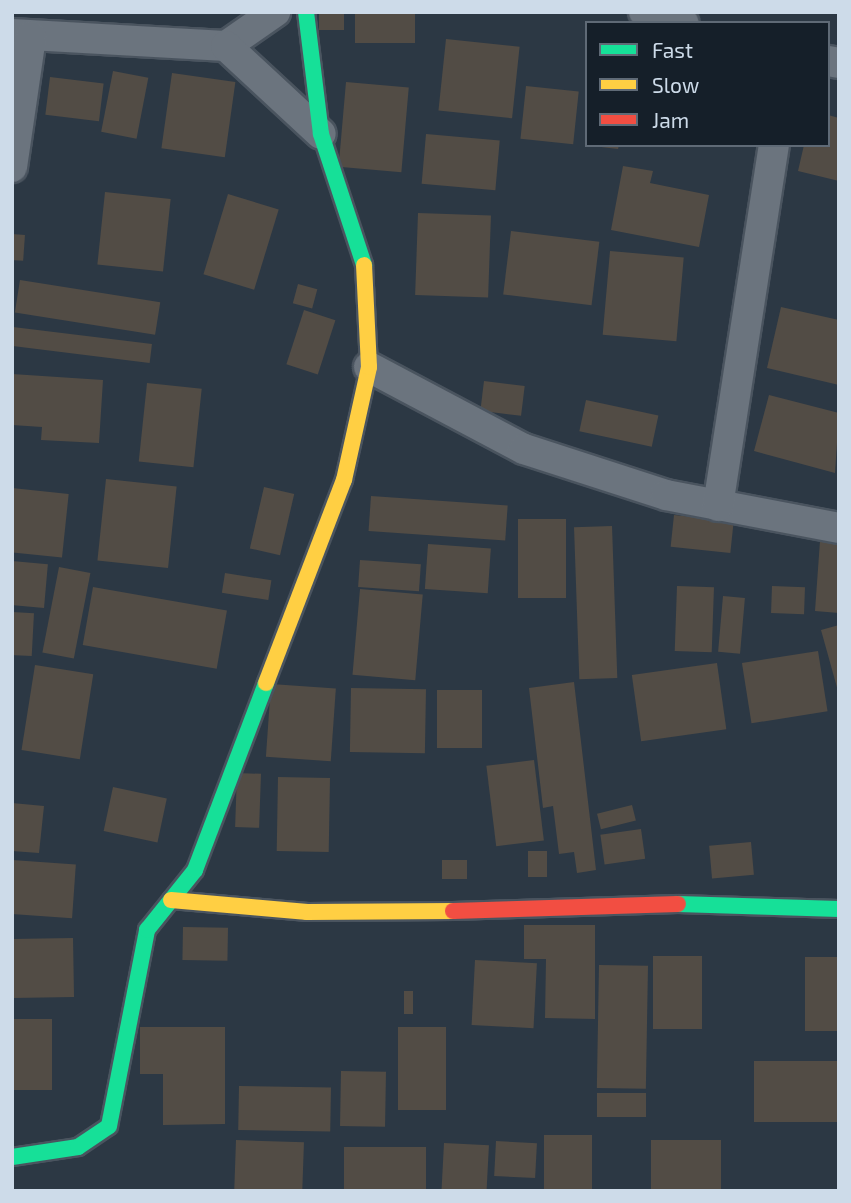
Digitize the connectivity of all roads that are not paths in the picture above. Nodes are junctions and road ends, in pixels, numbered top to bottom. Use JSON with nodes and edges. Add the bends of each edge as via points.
{"nodes":[{"id":1,"x":275,"y":12,"type":"edge"},
{"id":2,"x":306,"y":12,"type":"edge"},
{"id":3,"x":644,"y":12,"type":"edge"},
{"id":4,"x":677,"y":21,"type":"edge"},
{"id":5,"x":22,"y":35,"type":"edge"},
{"id":6,"x":226,"y":46,"type":"junction"},
{"id":7,"x":321,"y":134,"type":"junction"},
{"id":8,"x":774,"y":147,"type":"edge"},
{"id":9,"x":12,"y":167,"type":"edge"},
{"id":10,"x":369,"y":367,"type":"junction"},
{"id":11,"x":718,"y":506,"type":"junction"},
{"id":12,"x":839,"y":528,"type":"edge"},
{"id":13,"x":171,"y":900,"type":"junction"},
{"id":14,"x":839,"y":909,"type":"edge"},
{"id":15,"x":12,"y":1157,"type":"edge"}],
"edges":[{"from":1,"to":6,"type":"street"},
{"from":2,"to":7,"type":"street"},
{"from":3,"to":4,"type":"street"},
{"from":5,"to":6,"type":"street"},
{"from":5,"to":9,"type":"street"},
{"from":6,"to":7,"type":"street"},
{"from":7,"to":10,"type":"street","via":[[369,281]]},
{"from":8,"to":11,"type":"street"},
{"from":10,"to":11,"type":"street","via":[[524,449]]},
{"from":10,"to":13,"type":"street","via":[[344,480],[195,870]]},
{"from":11,"to":12,"type":"street"},
{"from":13,"to":14,"type":"street","via":[[307,912],[729,902]]},
{"from":13,"to":15,"type":"street","via":[[147,930],[109,1126],[78,1147]]}]}
